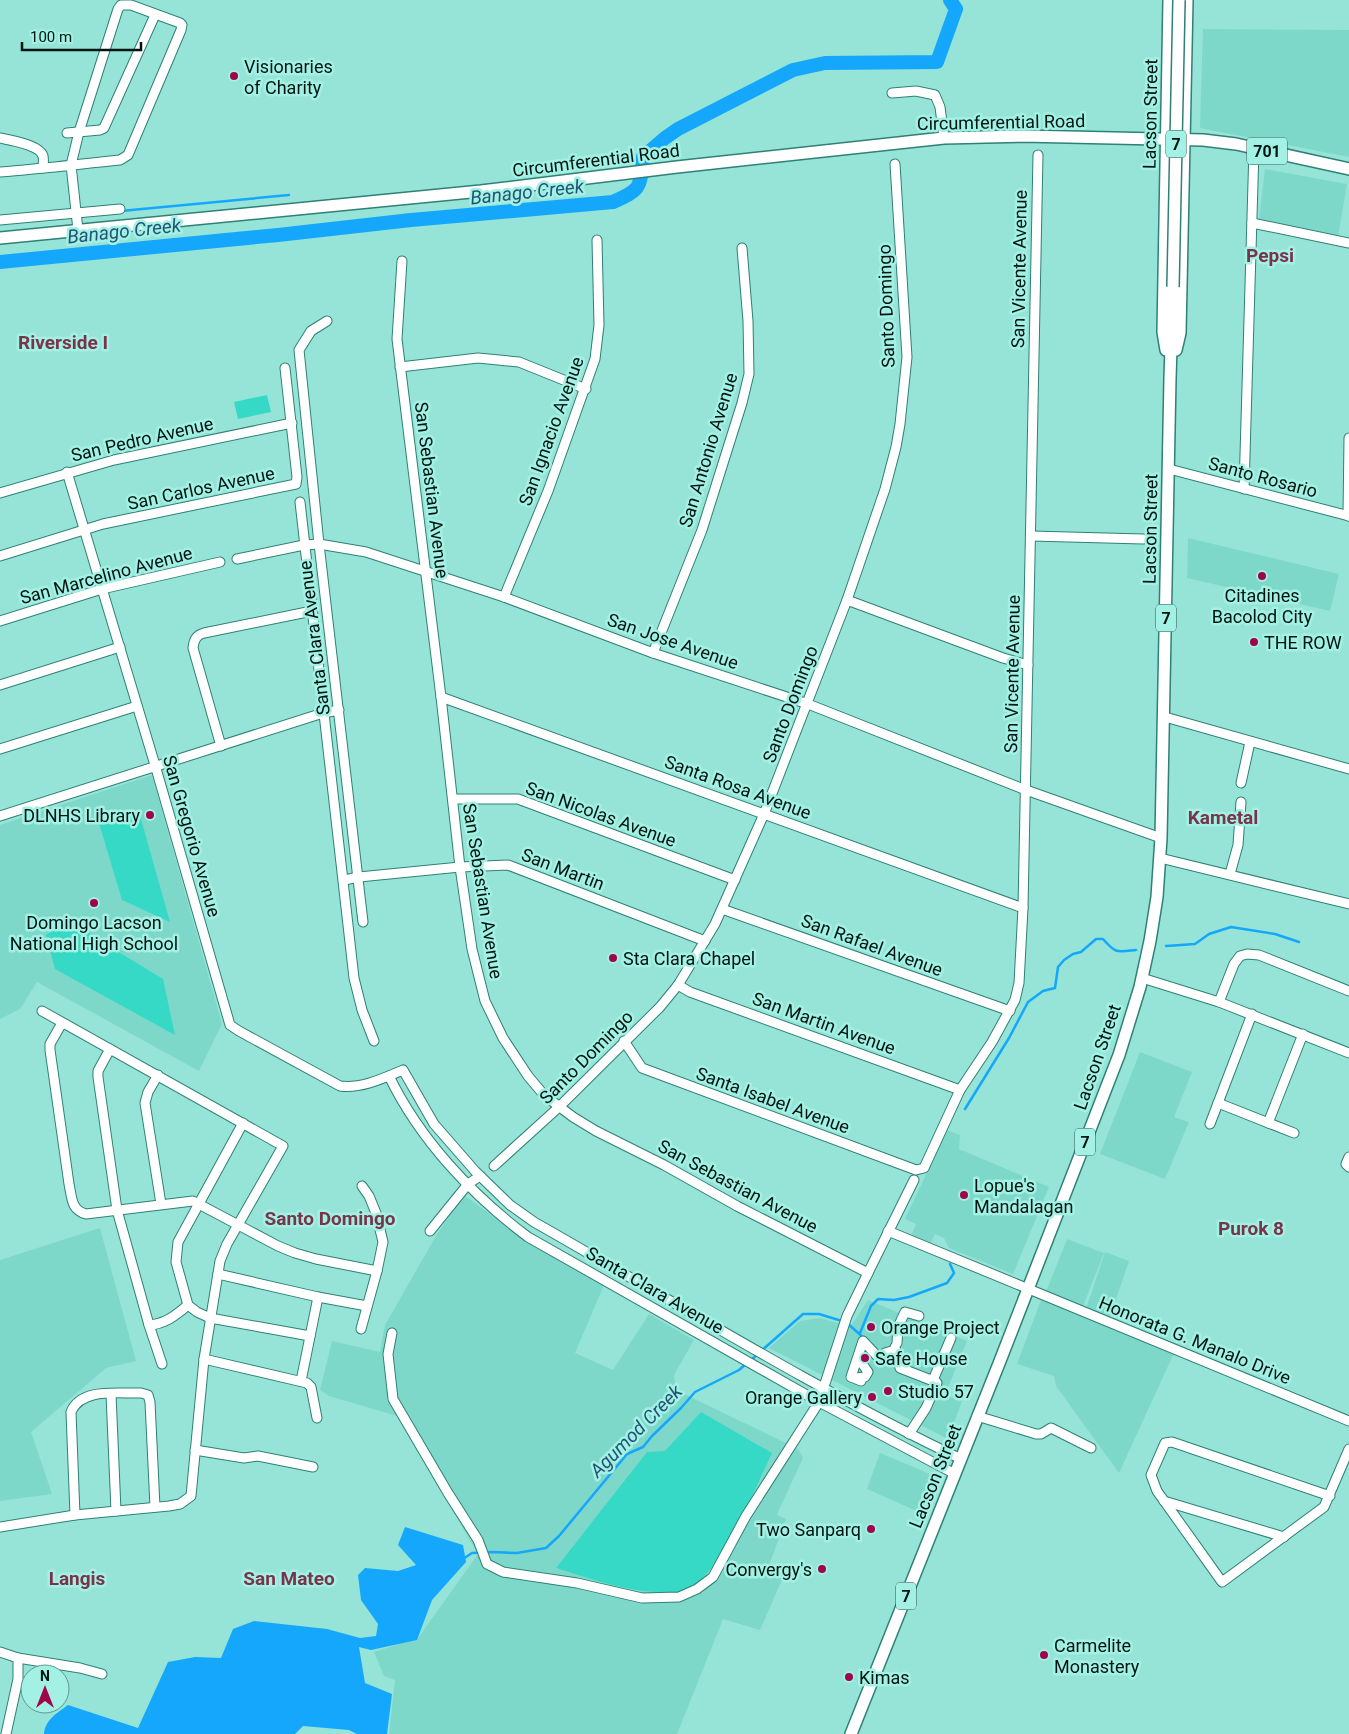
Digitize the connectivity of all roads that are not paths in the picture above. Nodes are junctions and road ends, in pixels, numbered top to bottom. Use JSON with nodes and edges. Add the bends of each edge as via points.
{"nodes":[{"id":1,"x":1169,"y":0,"type":"edge"},
{"id":2,"x":1179,"y":0,"type":"edge"},
{"id":3,"x":1187,"y":0,"type":"edge"},
{"id":4,"x":154,"y":15,"type":"junction"},
{"id":5,"x":892,"y":93,"type":"dead end"},
{"id":6,"x":79,"y":132,"type":"junction"},
{"id":7,"x":67,"y":133,"type":"dead end"},
{"id":8,"x":0,"y":138,"type":"edge"},
{"id":9,"x":944,"y":138,"type":"junction"},
{"id":10,"x":1167,"y":139,"type":"junction"},
{"id":11,"x":1184,"y":140,"type":"junction"},
{"id":12,"x":1254,"y":148,"type":"junction"},
{"id":13,"x":1038,"y":156,"type":"dead end"},
{"id":14,"x":895,"y":164,"type":"dead end"},
{"id":15,"x":71,"y":165,"type":"junction"},
{"id":16,"x":43,"y":168,"type":"junction"},
{"id":17,"x":1349,"y":169,"type":"edge"},
{"id":18,"x":0,"y":172,"type":"edge"},
{"id":19,"x":120,"y":209,"type":"dead end"},
{"id":20,"x":0,"y":220,"type":"edge"},
{"id":21,"x":77,"y":220,"type":"junction"},
{"id":22,"x":1252,"y":223,"type":"junction"},
{"id":23,"x":0,"y":237,"type":"edge"},
{"id":24,"x":596,"y":240,"type":"dead end"},
{"id":25,"x":1349,"y":243,"type":"edge"},
{"id":26,"x":742,"y":248,"type":"dead end"},
{"id":27,"x":402,"y":261,"type":"dead end"},
{"id":28,"x":328,"y":322,"type":"dead end"},
{"id":29,"x":400,"y":367,"type":"junction"},
{"id":30,"x":285,"y":368,"type":"dead end"},
{"id":31,"x":1170,"y":378,"type":"junction"},
{"id":32,"x":586,"y":389,"type":"junction"},
{"id":33,"x":292,"y":424,"type":"junction"},
{"id":34,"x":1349,"y":438,"type":"edge"},
{"id":35,"x":1169,"y":469,"type":"junction"},
{"id":36,"x":67,"y":472,"type":"junction"},
{"id":37,"x":1244,"y":489,"type":"junction"},
{"id":38,"x":0,"y":493,"type":"edge"},
{"id":39,"x":300,"y":502,"type":"dead end"},
{"id":40,"x":1349,"y":516,"type":"edge"},
{"id":41,"x":84,"y":530,"type":"junction"},
{"id":42,"x":1030,"y":536,"type":"junction"},
{"id":43,"x":1143,"y":538,"type":"dead end"},
{"id":44,"x":320,"y":544,"type":"junction"},
{"id":45,"x":304,"y":545,"type":"junction"},
{"id":46,"x":0,"y":556,"type":"edge"},
{"id":47,"x":237,"y":559,"type":"dead end"},
{"id":48,"x":220,"y":562,"type":"dead end"},
{"id":49,"x":425,"y":570,"type":"junction"},
{"id":50,"x":102,"y":589,"type":"junction"},
{"id":51,"x":504,"y":597,"type":"junction"},
{"id":52,"x":847,"y":600,"type":"junction"},
{"id":53,"x":312,"y":611,"type":"junction"},
{"id":54,"x":0,"y":621,"type":"edge"},
{"id":55,"x":120,"y":647,"type":"junction"},
{"id":56,"x":653,"y":653,"type":"junction"},
{"id":57,"x":1028,"y":665,"type":"junction"},
{"id":58,"x":0,"y":685,"type":"edge"},
{"id":59,"x":441,"y":696,"type":"junction"},
{"id":60,"x":808,"y":704,"type":"junction"},
{"id":61,"x":138,"y":706,"type":"junction"},
{"id":62,"x":339,"y":710,"type":"junction"},
{"id":63,"x":323,"y":713,"type":"junction"},
{"id":64,"x":1164,"y":717,"type":"junction"},
{"id":65,"x":1250,"y":742,"type":"junction"},
{"id":66,"x":221,"y":746,"type":"junction"},
{"id":67,"x":0,"y":749,"type":"edge"},
{"id":68,"x":156,"y":765,"type":"junction"},
{"id":69,"x":1349,"y":769,"type":"edge"},
{"id":70,"x":1241,"y":783,"type":"dead end"},
{"id":71,"x":1026,"y":790,"type":"junction"},
{"id":72,"x":453,"y":799,"type":"junction"},
{"id":73,"x":1242,"y":802,"type":"dead end"},
{"id":74,"x":764,"y":814,"type":"junction"},
{"id":75,"x":0,"y":816,"type":"edge"},
{"id":76,"x":1161,"y":838,"type":"junction"},
{"id":77,"x":1160,"y":858,"type":"junction"},
{"id":78,"x":460,"y":867,"type":"junction"},
{"id":79,"x":1230,"y":874,"type":"junction"},
{"id":80,"x":359,"y":877,"type":"junction"},
{"id":81,"x":344,"y":880,"type":"junction"},
{"id":82,"x":736,"y":880,"type":"junction"},
{"id":83,"x":1349,"y":904,"type":"edge"},
{"id":84,"x":1023,"y":908,"type":"junction"},
{"id":85,"x":722,"y":909,"type":"junction"},
{"id":86,"x":363,"y":922,"type":"dead end"},
{"id":87,"x":706,"y":941,"type":"junction"},
{"id":88,"x":1142,"y":978,"type":"junction"},
{"id":89,"x":678,"y":986,"type":"junction"},
{"id":90,"x":1349,"y":991,"type":"edge"},
{"id":91,"x":1219,"y":1002,"type":"junction"},
{"id":92,"x":1010,"y":1011,"type":"junction"},
{"id":93,"x":42,"y":1012,"type":"dead end"},
{"id":94,"x":1252,"y":1014,"type":"junction"},
{"id":95,"x":62,"y":1023,"type":"junction"},
{"id":96,"x":1304,"y":1034,"type":"junction"},
{"id":97,"x":374,"y":1041,"type":"dead end"},
{"id":98,"x":624,"y":1041,"type":"junction"},
{"id":99,"x":110,"y":1049,"type":"junction"},
{"id":100,"x":1349,"y":1053,"type":"edge"},
{"id":101,"x":403,"y":1070,"type":"joint"},
{"id":102,"x":158,"y":1075,"type":"junction"},
{"id":103,"x":389,"y":1076,"type":"junction"},
{"id":104,"x":960,"y":1090,"type":"junction"},
{"id":105,"x":1218,"y":1103,"type":"junction"},
{"id":106,"x":559,"y":1107,"type":"junction"},
{"id":107,"x":243,"y":1123,"type":"junction"},
{"id":108,"x":1268,"y":1123,"type":"junction"},
{"id":109,"x":1210,"y":1124,"type":"dead end"},
{"id":110,"x":1294,"y":1133,"type":"dead end"},
{"id":111,"x":1349,"y":1157,"type":"edge"},
{"id":112,"x":494,"y":1166,"type":"dead end"},
{"id":113,"x":1349,"y":1167,"type":"edge"},
{"id":114,"x":924,"y":1168,"type":"joint"},
{"id":115,"x":480,"y":1176,"type":"junction"},
{"id":116,"x":914,"y":1180,"type":"dead end"},
{"id":117,"x":468,"y":1184,"type":"junction"},
{"id":118,"x":362,"y":1186,"type":"dead end"},
{"id":119,"x":199,"y":1203,"type":"junction"},
{"id":120,"x":161,"y":1204,"type":"junction"},
{"id":121,"x":116,"y":1210,"type":"junction"},
{"id":122,"x":238,"y":1225,"type":"junction"},
{"id":123,"x":430,"y":1231,"type":"dead end"},
{"id":124,"x":888,"y":1231,"type":"junction"},
{"id":125,"x":377,"y":1271,"type":"junction"},
{"id":126,"x":868,"y":1273,"type":"junction"},
{"id":127,"x":218,"y":1274,"type":"junction"},
{"id":128,"x":1028,"y":1290,"type":"junction"},
{"id":129,"x":318,"y":1297,"type":"junction"},
{"id":130,"x":188,"y":1306,"type":"junction"},
{"id":131,"x":367,"y":1306,"type":"junction"},
{"id":132,"x":919,"y":1316,"type":"dead end"},
{"id":133,"x":210,"y":1318,"type":"junction"},
{"id":134,"x":149,"y":1325,"type":"junction"},
{"id":135,"x":361,"y":1329,"type":"dead end"},
{"id":136,"x":392,"y":1333,"type":"dead end"},
{"id":137,"x":310,"y":1336,"type":"junction"},
{"id":138,"x":951,"y":1338,"type":"dead end"},
{"id":139,"x":896,"y":1347,"type":"junction"},
{"id":140,"x":858,"y":1358,"type":"junction"},
{"id":141,"x":204,"y":1359,"type":"junction"},
{"id":142,"x":162,"y":1364,"type":"dead end"},
{"id":143,"x":933,"y":1380,"type":"junction"},
{"id":144,"x":301,"y":1381,"type":"junction"},
{"id":145,"x":824,"y":1388,"type":"junction"},
{"id":146,"x":111,"y":1394,"type":"junction"},
{"id":147,"x":819,"y":1402,"type":"junction"},
{"id":148,"x":978,"y":1416,"type":"junction"},
{"id":149,"x":317,"y":1418,"type":"dead end"},
{"id":150,"x":1349,"y":1421,"type":"edge"},
{"id":151,"x":909,"y":1434,"type":"junction"},
{"id":152,"x":1092,"y":1448,"type":"dead end"},
{"id":153,"x":1349,"y":1449,"type":"edge"},
{"id":154,"x":195,"y":1450,"type":"junction"},
{"id":155,"x":961,"y":1459,"type":"junction"},
{"id":156,"x":313,"y":1467,"type":"dead end"},
{"id":157,"x":955,"y":1474,"type":"junction"},
{"id":158,"x":1330,"y":1496,"type":"junction"},
{"id":159,"x":1164,"y":1501,"type":"junction"},
{"id":160,"x":155,"y":1507,"type":"junction"},
{"id":161,"x":116,"y":1511,"type":"junction"},
{"id":162,"x":75,"y":1515,"type":"junction"},
{"id":163,"x":0,"y":1527,"type":"edge"},
{"id":164,"x":1284,"y":1537,"type":"junction"},
{"id":165,"x":0,"y":1652,"type":"edge"},
{"id":166,"x":18,"y":1658,"type":"junction"},
{"id":167,"x":102,"y":1674,"type":"dead end"},
{"id":168,"x":6,"y":1734,"type":"edge"},
{"id":169,"x":851,"y":1734,"type":"edge"}],
"edges":[{"from":1,"to":10,"type":"main road","name":"Lacson Street","number":"7"},
{"from":2,"to":31,"type":"main road","name":"Lacson Street","number":"7","bridge":true},
{"from":3,"to":11,"type":"main road","name":"Lacson Street","number":"7"},
{"from":4,"to":6,"type":"street","via":[[108,122],[100,130]]},
{"from":4,"to":6,"type":"street","via":[[131,5],[121,5],[118,9]]},
{"from":4,"to":15,"type":"street","via":[[182,25],[128,155],[120,160]]},
{"from":5,"to":9,"type":"street","via":[[916,91],[934,95],[940,107]]},
{"from":6,"to":7,"type":"street"},
{"from":6,"to":15,"type":"street"},
{"from":8,"to":16,"type":"street","via":[[39,150],[43,155]]},
{"from":9,"to":10,"type":"main road","name":"Circumferential Road"},
{"from":9,"to":21,"type":"main road","name":"Circumferential Road","via":[[472,192]]},
{"from":10,"to":11,"type":"main road","name":"Circumferential Road"},
{"from":10,"to":31,"type":"main road","name":"Lacson Street","number":"7","via":[[1163,332]]},
{"from":11,"to":12,"type":"main road","number":"701"},
{"from":11,"to":31,"type":"main road","name":"Lacson Street","number":"7","via":[[1180,333]]},
{"from":12,"to":17,"type":"main road","number":"701"},
{"from":12,"to":22,"type":"street"},
{"from":13,"to":42,"type":"street","name":"San Vicente Avenue"},
{"from":14,"to":52,"type":"street","name":"Santo Domingo","via":[[907,357],[900,424],[885,489]]},
{"from":15,"to":16,"type":"street"},
{"from":15,"to":21,"type":"street"},
{"from":16,"to":18,"type":"street"},
{"from":19,"to":21,"type":"street"},
{"from":20,"to":21,"type":"street"},
{"from":21,"to":23,"type":"main road","name":"Circumferential Road"},
{"from":22,"to":25,"type":"street"},
{"from":22,"to":37,"type":"street"},
{"from":24,"to":32,"type":"street","name":"San Ignacio Avenue","via":[[598,344]]},
{"from":26,"to":56,"type":"street","name":"San Antonio Avenue","via":[[749,374],[702,530]]},
{"from":27,"to":29,"type":"street","name":"San Sebastian Avenue","via":[[397,324]]},
{"from":28,"to":44,"type":"street","name":"Santa Clara Avenue","via":[[311,331],[299,350]]},
{"from":29,"to":32,"type":"street","via":[[478,358],[519,362]]},
{"from":29,"to":49,"type":"street","name":"San Sebastian Avenue"},
{"from":30,"to":33,"type":"street","name":"San Carlos Avenue"},
{"from":31,"to":35,"type":"main road","name":"Lacson Street","number":"7"},
{"from":32,"to":51,"type":"street","name":"San Ignacio Avenue"},
{"from":33,"to":36,"type":"street","name":"San Pedro Avenue"},
{"from":33,"to":41,"type":"street","name":"San Carlos Avenue","via":[[296,484]]},
{"from":34,"to":40,"type":"street"},
{"from":35,"to":37,"type":"street","name":"Santo Rosario"},
{"from":35,"to":64,"type":"main road","name":"Lacson Street","number":"7"},
{"from":36,"to":38,"type":"street","name":"San Pedro Avenue"},
{"from":36,"to":41,"type":"street","name":"San Gregorio Avenue"},
{"from":37,"to":40,"type":"street","name":"Santo Rosario"},
{"from":39,"to":45,"type":"street","name":"Santa Clara Avenue"},
{"from":41,"to":46,"type":"street","name":"San Carlos Avenue"},
{"from":41,"to":50,"type":"street","name":"San Gregorio Avenue"},
{"from":42,"to":43,"type":"street"},
{"from":42,"to":57,"type":"street","name":"San Vicente Avenue"},
{"from":44,"to":45,"type":"street","name":"San Jose Avenue"},
{"from":44,"to":49,"type":"street","name":"San Jose Avenue","via":[[366,552]]},
{"from":44,"to":62,"type":"street","name":"Santa Clara Avenue"},
{"from":45,"to":47,"type":"street"},
{"from":45,"to":53,"type":"street","name":"Santa Clara Avenue"},
{"from":48,"to":50,"type":"street","name":"San Marcelino Avenue"},
{"from":49,"to":51,"type":"street","name":"San Jose Avenue"},
{"from":49,"to":59,"type":"street","name":"San Sebastian Avenue"},
{"from":50,"to":54,"type":"street","name":"San Marcelino Avenue"},
{"from":50,"to":55,"type":"street","name":"San Gregorio Avenue"},
{"from":51,"to":56,"type":"street","name":"San Jose Avenue"},
{"from":52,"to":57,"type":"street"},
{"from":52,"to":60,"type":"street","name":"Santo Domingo"},
{"from":53,"to":63,"type":"street","name":"Santa Clara Avenue"},
{"from":53,"to":66,"type":"street","via":[[198,634],[195,638],[194,648]]},
{"from":55,"to":58,"type":"street"},
{"from":55,"to":61,"type":"street","name":"San Gregorio Avenue"},
{"from":56,"to":60,"type":"street","name":"San Jose Avenue"},
{"from":57,"to":71,"type":"street","name":"San Vicente Avenue"},
{"from":59,"to":72,"type":"street","name":"San Sebastian Avenue"},
{"from":59,"to":74,"type":"street","name":"Santa Rosa Avenue"},
{"from":60,"to":71,"type":"street","name":"San Jose Avenue"},
{"from":60,"to":74,"type":"street","name":"Santo Domingo"},
{"from":61,"to":67,"type":"street"},
{"from":61,"to":68,"type":"street","name":"San Gregorio Avenue"},
{"from":62,"to":63,"type":"street"},
{"from":62,"to":80,"type":"street","name":"Santa Clara Avenue"},
{"from":63,"to":66,"type":"street"},
{"from":63,"to":81,"type":"street","name":"Santa Clara Avenue"},
{"from":64,"to":65,"type":"street"},
{"from":64,"to":76,"type":"main road","name":"Lacson Street","number":"7"},
{"from":65,"to":69,"type":"street"},
{"from":65,"to":70,"type":"street"},
{"from":66,"to":68,"type":"street"},
{"from":68,"to":75,"type":"street"},
{"from":68,"to":103,"type":"street","name":"San Gregorio Avenue","via":[[230,1025],[340,1086],[358,1085]]},
{"from":71,"to":76,"type":"street","name":"San Jose Avenue"},
{"from":71,"to":84,"type":"street","name":"San Vicente Avenue"},
{"from":72,"to":78,"type":"street","name":"San Sebastian Avenue"},
{"from":72,"to":82,"type":"street","name":"San Nicolas Avenue","via":[[518,799]]},
{"from":73,"to":79,"type":"street","via":[[1238,845]]},
{"from":74,"to":82,"type":"street","name":"Santo Domingo"},
{"from":74,"to":84,"type":"street","name":"Santa Rosa Avenue"},
{"from":76,"to":77,"type":"main road","name":"Lacson Street","number":"7"},
{"from":77,"to":79,"type":"street"},
{"from":77,"to":88,"type":"main road","name":"Lacson Street","number":"7"},
{"from":78,"to":80,"type":"street","name":"San Martin"},
{"from":78,"to":87,"type":"street","name":"San Martin","via":[[508,865]]},
{"from":78,"to":106,"type":"street","name":"San Sebastian Avenue","via":[[474,961],[485,1001],[518,1062],[544,1095]]},
{"from":79,"to":83,"type":"street"},
{"from":80,"to":81,"type":"street","name":"San Martin"},
{"from":80,"to":86,"type":"street","name":"Santa Clara Avenue"},
{"from":81,"to":97,"type":"street","name":"Santa Clara Avenue","via":[[354,978]]},
{"from":82,"to":85,"type":"street","name":"Santo Domingo"},
{"from":84,"to":92,"type":"street","name":"San Vicente Avenue","via":[[1019,983]]},
{"from":85,"to":87,"type":"street","name":"Santo Domingo"},
{"from":85,"to":92,"type":"street","name":"San Rafael Avenue"},
{"from":87,"to":89,"type":"street","name":"Santo Domingo"},
{"from":88,"to":91,"type":"street"},
{"from":88,"to":128,"type":"main road","name":"Lacson Street","number":"7","via":[[1119,1055]]},
{"from":89,"to":98,"type":"street","name":"Santo Domingo"},
{"from":89,"to":104,"type":"street","name":"San Martin Avenue"},
{"from":90,"to":91,"type":"street","via":[[1259,955],[1247,954],[1240,956],[1234,964]]},
{"from":91,"to":94,"type":"street"},
{"from":92,"to":104,"type":"street","name":"San Vicente Avenue"},
{"from":93,"to":95,"type":"street"},
{"from":94,"to":96,"type":"street"},
{"from":94,"to":105,"type":"street"},
{"from":95,"to":99,"type":"street"},
{"from":95,"to":121,"type":"street","via":[[50,1050],[74,1206],[78,1212],[86,1214]]},
{"from":96,"to":100,"type":"street"},
{"from":96,"to":108,"type":"street"},
{"from":98,"to":106,"type":"street","name":"Santo Domingo"},
{"from":98,"to":114,"type":"street","name":"Santa Isabel Avenue","via":[[642,1068],[916,1170]]},
{"from":99,"to":102,"type":"street"},
{"from":99,"to":121,"type":"street","via":[[98,1077]]},
{"from":101,"to":103,"type":"street","name":"San Gregorio Avenue"},
{"from":101,"to":115,"type":"street","name":"Santa Clara Avenue","via":[[434,1124]]},
{"from":102,"to":107,"type":"street"},
{"from":102,"to":120,"type":"street","via":[[145,1103]]},
{"from":103,"to":117,"type":"street","name":"Santa Clara Avenue","via":[[423,1133]]},
{"from":104,"to":114,"type":"street","name":"San Vicente Avenue"},
{"from":105,"to":108,"type":"street"},
{"from":105,"to":109,"type":"street"},
{"from":106,"to":112,"type":"street","name":"Santo Domingo"},
{"from":106,"to":126,"type":"street","name":"San Sebastian Avenue","via":[[737,1206]]},
{"from":107,"to":119,"type":"street"},
{"from":107,"to":122,"type":"street","via":[[283,1146]]},
{"from":108,"to":110,"type":"street"},
{"from":111,"to":113,"type":"street","via":[[1346,1165]]},
{"from":115,"to":117,"type":"street"},
{"from":115,"to":145,"type":"street","name":"Santa Clara Avenue","via":[[510,1205],[534,1222]]},
{"from":116,"to":124,"type":"street"},
{"from":117,"to":123,"type":"street"},
{"from":117,"to":147,"type":"street","name":"Santa Clara Avenue","via":[[501,1217],[528,1237]]},
{"from":118,"to":125,"type":"street","via":[[380,1224],[383,1242]]},
{"from":119,"to":120,"type":"street","via":[[189,1200]]},
{"from":119,"to":122,"type":"street"},
{"from":119,"to":130,"type":"street","via":[[178,1242],[176,1255]]},
{"from":120,"to":121,"type":"street"},
{"from":121,"to":134,"type":"street"},
{"from":122,"to":125,"type":"street","via":[[295,1253]]},
{"from":122,"to":127,"type":"street","via":[[223,1252]]},
{"from":124,"to":126,"type":"street"},
{"from":124,"to":128,"type":"street","name":"Honorata G. Manalo Drive"},
{"from":125,"to":131,"type":"street"},
{"from":126,"to":145,"type":"street","via":[[847,1316]]},
{"from":127,"to":129,"type":"street"},
{"from":127,"to":133,"type":"street"},
{"from":128,"to":148,"type":"main road","name":"Lacson Street","number":"7"},
{"from":128,"to":150,"type":"street","name":"Honorata G. Manalo Drive"},
{"from":129,"to":131,"type":"street"},
{"from":129,"to":137,"type":"street"},
{"from":130,"to":133,"type":"street"},
{"from":130,"to":134,"type":"street","via":[[168,1321]]},
{"from":131,"to":135,"type":"street"},
{"from":132,"to":139,"type":"street","via":[[905,1312],[898,1327]]},
{"from":133,"to":137,"type":"street"},
{"from":133,"to":141,"type":"street"},
{"from":134,"to":142,"type":"street"},
{"from":136,"to":147,"type":"street","via":[[388,1354],[393,1399],[479,1543],[487,1564],[502,1572],[577,1583],[642,1598],[678,1597],[713,1577],[746,1516]]},
{"from":137,"to":144,"type":"street"},
{"from":138,"to":143,"type":"street"},
{"from":139,"to":140,"type":"street","via":[[879,1358],[863,1341]]},
{"from":139,"to":143,"type":"street","via":[[900,1368]]},
{"from":140,"to":140,"type":"street","via":[[851,1376],[858,1380],[868,1372]]},
{"from":141,"to":144,"type":"street"},
{"from":141,"to":154,"type":"street"},
{"from":143,"to":151,"type":"street","via":[[937,1384],[934,1393]]},
{"from":144,"to":149,"type":"street","via":[[311,1387]]},
{"from":145,"to":147,"type":"street"},
{"from":145,"to":151,"type":"street","name":"Santa Clara Avenue"},
{"from":146,"to":160,"type":"street","via":[[141,1393],[149,1398]]},
{"from":146,"to":161,"type":"street"},
{"from":146,"to":162,"type":"street","via":[[82,1398],[71,1412]]},
{"from":147,"to":157,"type":"street","name":"Santa Clara Avenue"},
{"from":148,"to":152,"type":"street","via":[[1036,1434],[1051,1428]]},
{"from":148,"to":155,"type":"main road","name":"Lacson Street","number":"7"},
{"from":151,"to":155,"type":"street","name":"Santa Clara Avenue"},
{"from":153,"to":158,"type":"street"},
{"from":154,"to":156,"type":"street","via":[[244,1458],[258,1456]]},
{"from":154,"to":160,"type":"street","via":[[190,1496],[180,1504]]},
{"from":155,"to":157,"type":"main road","name":"Lacson Street","number":"7"},
{"from":157,"to":169,"type":"main road","name":"Lacson Street","number":"7"},
{"from":158,"to":159,"type":"street","via":[[1169,1441],[1165,1443],[1150,1475]]},
{"from":158,"to":164,"type":"street","via":[[1324,1507]]},
{"from":159,"to":164,"type":"street"},
{"from":159,"to":164,"type":"street","via":[[1222,1582]]},
{"from":160,"to":161,"type":"street"},
{"from":161,"to":162,"type":"street"},
{"from":162,"to":163,"type":"street"},
{"from":165,"to":166,"type":"street"},
{"from":166,"to":167,"type":"street"},
{"from":166,"to":168,"type":"street","via":[[18,1679]]}]}
